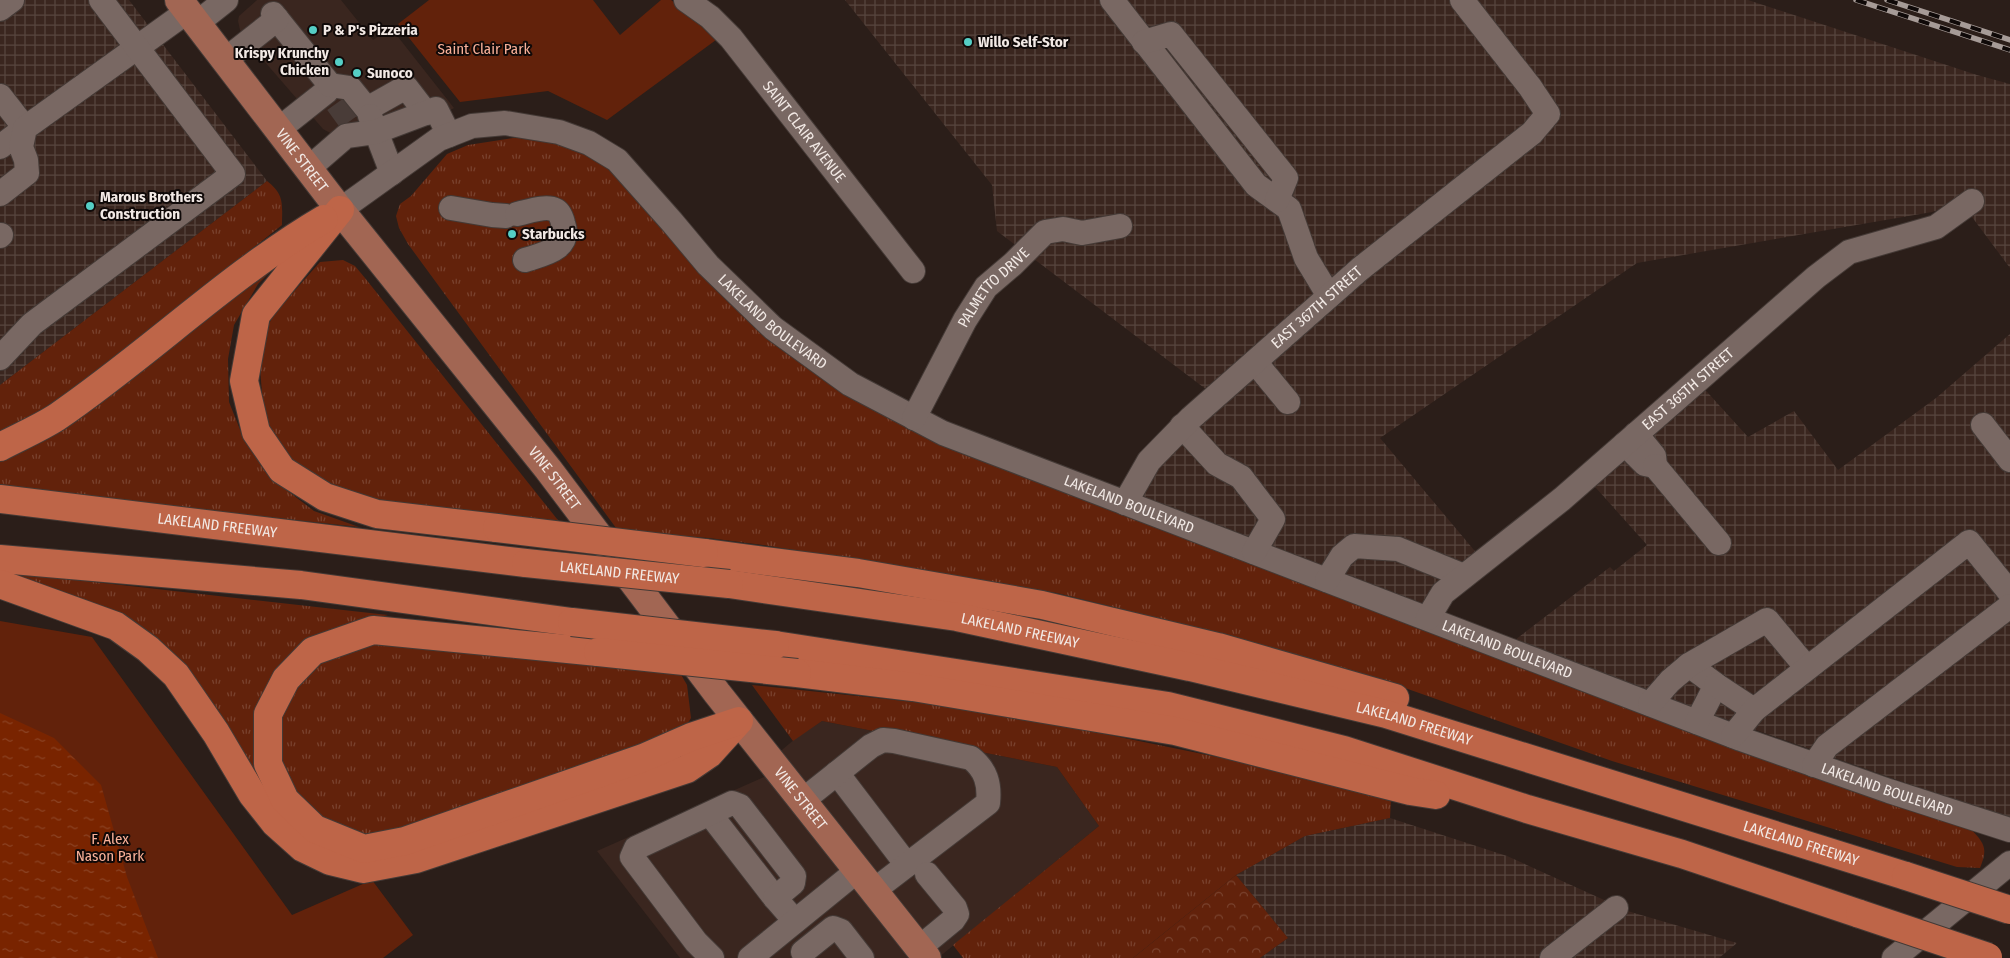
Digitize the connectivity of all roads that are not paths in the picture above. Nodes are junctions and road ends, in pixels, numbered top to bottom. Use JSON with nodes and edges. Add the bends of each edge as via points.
{"nodes":[{"id":1,"x":12,"y":0,"type":"edge"},
{"id":2,"x":101,"y":0,"type":"edge"},
{"id":3,"x":226,"y":0,"type":"edge"},
{"id":4,"x":686,"y":0,"type":"edge"},
{"id":5,"x":1112,"y":0,"type":"edge"},
{"id":6,"x":1462,"y":0,"type":"edge"},
{"id":7,"x":0,"y":9,"type":"edge"},
{"id":8,"x":188,"y":11,"type":"edge"},
{"id":9,"x":136,"y":49,"type":"junction"},
{"id":10,"x":226,"y":60,"type":"junction"},
{"id":11,"x":0,"y":96,"type":"edge"},
{"id":12,"x":350,"y":111,"type":"junction"},
{"id":13,"x":25,"y":128,"type":"junction"},
{"id":14,"x":279,"y":129,"type":"junction"},
{"id":15,"x":449,"y":135,"type":"junction"},
{"id":16,"x":0,"y":147,"type":"edge"},
{"id":17,"x":309,"y":168,"type":"junction"},
{"id":18,"x":392,"y":172,"type":"junction"},
{"id":19,"x":0,"y":194,"type":"edge"},
{"id":20,"x":1972,"y":201,"type":"dead end"},
{"id":21,"x":450,"y":208,"type":"dead end"},
{"id":22,"x":340,"y":210,"type":"junction"},
{"id":23,"x":1120,"y":226,"type":"dead end"},
{"id":24,"x":525,"y":260,"type":"dead end"},
{"id":25,"x":912,"y":271,"type":"dead end"},
{"id":26,"x":1330,"y":296,"type":"junction"},
{"id":27,"x":0,"y":358,"type":"edge"},
{"id":28,"x":1255,"y":362,"type":"junction"},
{"id":29,"x":1288,"y":402,"type":"dead end"},
{"id":30,"x":914,"y":418,"type":"junction"},
{"id":31,"x":1182,"y":426,"type":"junction"},
{"id":32,"x":1983,"y":426,"type":"dead end"},
{"id":33,"x":1631,"y":439,"type":"junction"},
{"id":34,"x":0,"y":447,"type":"edge"},
{"id":35,"x":2010,"y":460,"type":"edge"},
{"id":36,"x":0,"y":499,"type":"edge"},
{"id":37,"x":1126,"y":503,"type":"junction"},
{"id":38,"x":1719,"y":543,"type":"dead end"},
{"id":39,"x":1254,"y":552,"type":"junction"},
{"id":40,"x":0,"y":559,"type":"edge"},
{"id":41,"x":1464,"y":576,"type":"junction"},
{"id":42,"x":1328,"y":580,"type":"junction"},
{"id":43,"x":0,"y":584,"type":"edge"},
{"id":44,"x":2010,"y":593,"type":"edge"},
{"id":45,"x":2010,"y":606,"type":"edge"},
{"id":46,"x":1428,"y":618,"type":"junction"},
{"id":47,"x":1689,"y":664,"type":"junction"},
{"id":48,"x":1807,"y":668,"type":"junction"},
{"id":49,"x":1716,"y":686,"type":"junction"},
{"id":50,"x":1650,"y":704,"type":"junction"},
{"id":51,"x":1754,"y":710,"type":"junction"},
{"id":52,"x":739,"y":721,"type":"junction"},
{"id":53,"x":1697,"y":722,"type":"junction"},
{"id":54,"x":1733,"y":736,"type":"junction"},
{"id":55,"x":1814,"y":765,"type":"junction"},
{"id":56,"x":837,"y":773,"type":"junction"},
{"id":57,"x":1645,"y":794,"type":"junction"},
{"id":58,"x":802,"y":801,"type":"junction"},
{"id":59,"x":1527,"y":809,"type":"junction"},
{"id":60,"x":2010,"y":830,"type":"edge"},
{"id":61,"x":2010,"y":863,"type":"edge"},
{"id":62,"x":917,"y":869,"type":"junction"},
{"id":63,"x":865,"y":881,"type":"junction"},
{"id":64,"x":1616,"y":908,"type":"dead end"},
{"id":65,"x":2010,"y":910,"type":"edge"},
{"id":66,"x":791,"y":925,"type":"junction"},
{"id":67,"x":923,"y":953,"type":"edge"},
{"id":68,"x":806,"y":955,"type":"edge"},
{"id":69,"x":712,"y":958,"type":"edge"},
{"id":70,"x":750,"y":958,"type":"edge"},
{"id":71,"x":862,"y":958,"type":"edge"},
{"id":72,"x":1552,"y":958,"type":"edge"},
{"id":73,"x":1894,"y":958,"type":"edge"},
{"id":74,"x":1988,"y":958,"type":"edge"}],
"edges":[{"from":1,"to":7,"type":"street"},
{"from":2,"to":9,"type":"street"},
{"from":3,"to":8,"type":"street"},
{"from":4,"to":25,"type":"street","name":"SAINT CLAIR AVENUE","via":[[731,38]]},
{"from":5,"to":26,"type":"street","via":[[1256,185],[1289,209],[1306,258]]},
{"from":6,"to":26,"type":"street","name":"EAST 367TH STREET","via":[[1548,114],[1532,133]]},
{"from":8,"to":9,"type":"street"},
{"from":8,"to":10,"type":"main road","name":"VINE STREET"},
{"from":9,"to":13,"type":"street"},
{"from":9,"to":27,"type":"street","via":[[233,174],[33,323]]},
{"from":10,"to":12,"type":"street","via":[[275,17]]},
{"from":10,"to":14,"type":"main road","name":"VINE STREET"},
{"from":11,"to":13,"type":"street"},
{"from":12,"to":14,"type":"street"},
{"from":12,"to":15,"type":"street","via":[[426,113],[436,109]]},
{"from":12,"to":17,"type":"street","via":[[346,136]]},
{"from":12,"to":18,"type":"street"},
{"from":13,"to":16,"type":"street"},
{"from":13,"to":19,"type":"street","via":[[21,147],[27,173]]},
{"from":14,"to":17,"type":"main road","name":"VINE STREET"},
{"from":15,"to":18,"type":"street","name":"LAKELAND BOULEVARD","via":[[439,138]]},
{"from":15,"to":30,"type":"street","name":"LAKELAND BOULEVARD","via":[[472,126],[534,126],[588,143],[617,160],[708,265],[773,328],[850,384]]},
{"from":17,"to":22,"type":"main road","name":"VINE STREET"},
{"from":18,"to":22,"type":"street","name":"LAKELAND BOULEVARD"},
{"from":20,"to":33,"type":"street","name":"EAST 365TH STREET","via":[[1936,226],[1849,252],[1816,277]]},
{"from":21,"to":24,"type":"street","via":[[492,215],[556,210],[564,225],[563,242],[556,249]]},
{"from":22,"to":34,"type":"highway","via":[[287,241],[56,418]]},
{"from":22,"to":52,"type":"main road","name":"VINE STREET","via":[[524,439]]},
{"from":22,"to":57,"type":"highway","bridge":true,"via":[[256,315],[244,381],[256,432],[282,470],[325,498],[377,514],[858,573],[1042,605],[1218,647],[1381,694],[1541,746]]},
{"from":23,"to":30,"type":"street","name":"PALMETTO DRIVE","via":[[1082,233],[1063,229],[1045,232],[986,287],[965,320]]},
{"from":26,"to":28,"type":"street","name":"EAST 367TH STREET"},
{"from":28,"to":29,"type":"street"},
{"from":28,"to":31,"type":"street","name":"EAST 367TH STREET"},
{"from":30,"to":37,"type":"street","name":"LAKELAND BOULEVARD","via":[[943,433]]},
{"from":31,"to":37,"type":"street","name":"EAST 367TH STREET","via":[[1149,461]]},
{"from":31,"to":39,"type":"street","via":[[1217,464],[1241,477],[1274,519]]},
{"from":32,"to":35,"type":"street"},
{"from":33,"to":38,"type":"street","via":[[1645,464],[1655,466]]},
{"from":33,"to":41,"type":"street","name":"EAST 365TH STREET","via":[[1562,499]]},
{"from":36,"to":57,"type":"highway","name":"LAKELAND FREEWAY","bridge":true,"via":[[526,563],[729,584],[957,617],[1190,667],[1386,714]]},
{"from":37,"to":39,"type":"street","name":"LAKELAND BOULEVARD"},
{"from":39,"to":42,"type":"street","name":"LAKELAND BOULEVARD"},
{"from":40,"to":59,"type":"highway","bridge":true,"via":[[300,585],[572,622],[775,645],[1168,706],[1344,750]]},
{"from":41,"to":42,"type":"street","via":[[1398,550],[1354,546],[1342,556]]},
{"from":41,"to":46,"type":"street","name":"EAST 365TH STREET","via":[[1443,593]]},
{"from":42,"to":46,"type":"street","name":"LAKELAND BOULEVARD"},
{"from":43,"to":52,"type":"highway","via":[[116,626],[148,650],[176,675],[252,794],[275,823],[303,848],[330,861],[364,869],[416,859],[687,769],[709,754]]},
{"from":44,"to":48,"type":"street","via":[[1970,542]]},
{"from":45,"to":55,"type":"street","via":[[1827,746]]},
{"from":46,"to":50,"type":"street","name":"LAKELAND BOULEVARD"},
{"from":47,"to":48,"type":"street","via":[[1767,620]]},
{"from":47,"to":49,"type":"street"},
{"from":47,"to":50,"type":"street"},
{"from":48,"to":51,"type":"street"},
{"from":49,"to":51,"type":"street"},
{"from":49,"to":53,"type":"street"},
{"from":50,"to":53,"type":"street","name":"LAKELAND BOULEVARD"},
{"from":51,"to":54,"type":"street"},
{"from":52,"to":58,"type":"main road","name":"VINE STREET"},
{"from":52,"to":59,"type":"highway","bridge":true,"via":[[405,841],[364,849],[315,830],[285,800],[268,764],[268,714],[286,679],[313,651],[373,630],[912,686],[1175,731],[1410,791]]},
{"from":53,"to":54,"type":"street","name":"LAKELAND BOULEVARD"},
{"from":54,"to":55,"type":"street","name":"LAKELAND BOULEVARD"},
{"from":55,"to":60,"type":"street","name":"LAKELAND BOULEVARD"},
{"from":56,"to":58,"type":"street"},
{"from":56,"to":62,"type":"street"},
{"from":56,"to":62,"type":"street","via":[[883,740],[971,758],[979,764],[986,775],[988,803]]},
{"from":57,"to":65,"type":"highway","name":"LAKELAND FREEWAY","bridge":true},
{"from":58,"to":63,"type":"main road","name":"VINE STREET"},
{"from":59,"to":74,"type":"highway","bridge":true,"via":[[1682,854]]},
{"from":61,"to":73,"type":"street"},
{"from":62,"to":63,"type":"street"},
{"from":62,"to":67,"type":"street","via":[[957,914]]},
{"from":63,"to":66,"type":"street"},
{"from":63,"to":67,"type":"main road","name":"VINE STREET"},
{"from":64,"to":72,"type":"street"},
{"from":66,"to":68,"type":"street"},
{"from":66,"to":69,"type":"street","via":[[776,898],[793,883],[794,876],[740,806],[732,803],[636,848],[632,857],[696,942]]},
{"from":66,"to":70,"type":"street"},
{"from":68,"to":71,"type":"street","via":[[833,928],[841,931]]}]}
